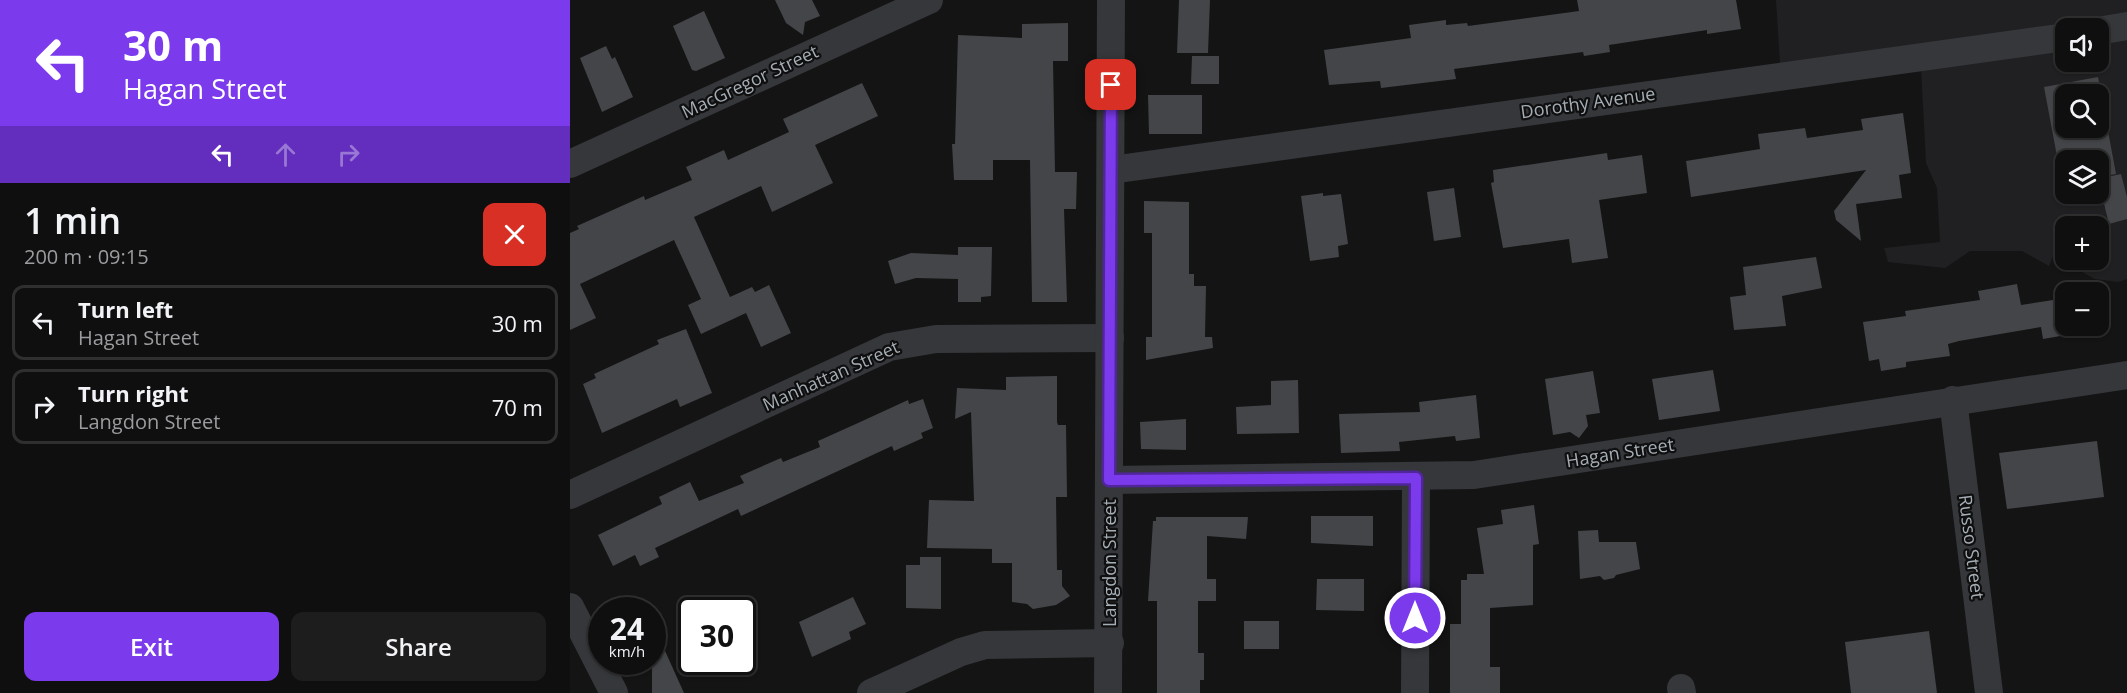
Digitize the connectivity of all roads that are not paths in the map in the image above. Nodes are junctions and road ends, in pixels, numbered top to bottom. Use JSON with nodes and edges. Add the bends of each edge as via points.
{"nodes":[{"id":1,"x":929,"y":0,"type":"edge"},
{"id":2,"x":1111,"y":0,"type":"edge"},
{"id":3,"x":2127,"y":26,"type":"edge"},
{"id":4,"x":2109,"y":29,"type":"edge"},
{"id":5,"x":2055,"y":39,"type":"edge"},
{"id":6,"x":570,"y":164,"type":"edge"},
{"id":7,"x":1111,"y":170,"type":"junction"},
{"id":8,"x":1110,"y":338,"type":"junction"},
{"id":9,"x":2127,"y":375,"type":"edge"},
{"id":10,"x":1953,"y":400,"type":"junction"},
{"id":11,"x":1416,"y":478,"type":"junction"},
{"id":12,"x":1109,"y":480,"type":"junction"},
{"id":13,"x":570,"y":495,"type":"edge"},
{"id":14,"x":570,"y":607,"type":"edge"},
{"id":15,"x":1110,"y":643,"type":"junction"},
{"id":16,"x":614,"y":693,"type":"edge"},
{"id":17,"x":871,"y":693,"type":"edge"},
{"id":18,"x":1108,"y":693,"type":"edge"},
{"id":19,"x":1415,"y":693,"type":"edge"},
{"id":20,"x":1989,"y":693,"type":"edge"}],
"edges":[{"from":1,"to":6,"type":"street","name":"MacGregor Street"},
{"from":2,"to":7,"type":"street","name":"Langdon Street"},
{"from":3,"to":4,"type":"street"},
{"from":5,"to":7,"type":"street","name":"Dorothy Avenue"},
{"from":7,"to":8,"type":"street","name":"Langdon Street"},
{"from":8,"to":12,"type":"street","name":"Langdon Street"},
{"from":8,"to":13,"type":"street","name":"Manhattan Street","via":[[936,339],[888,347]]},
{"from":9,"to":10,"type":"street","name":"Hagan Street"},
{"from":10,"to":11,"type":"street","name":"Hagan Street","via":[[1510,471]]},
{"from":10,"to":20,"type":"street","name":"Russo Street"},
{"from":11,"to":12,"type":"street","name":"Hagan Street"},
{"from":11,"to":19,"type":"street"},
{"from":12,"to":15,"type":"street","name":"Langdon Street"},
{"from":14,"to":16,"type":"street"},
{"from":15,"to":17,"type":"street","via":[[985,645]]},
{"from":15,"to":18,"type":"street","name":"Langdon Street"}]}
